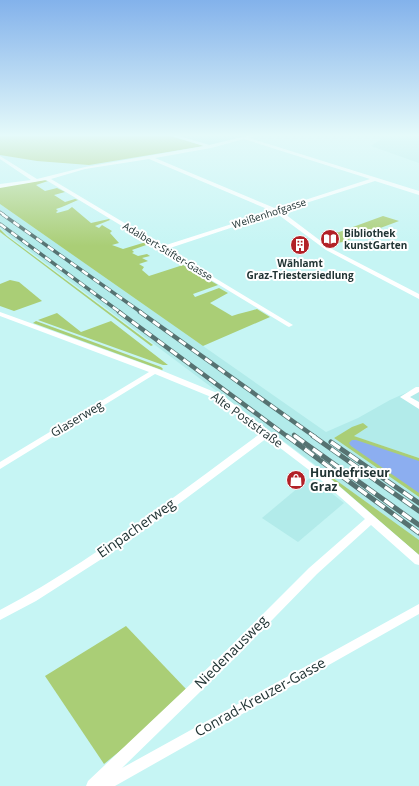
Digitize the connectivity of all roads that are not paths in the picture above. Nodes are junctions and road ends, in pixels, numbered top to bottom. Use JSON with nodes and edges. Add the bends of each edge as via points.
{"nodes":[{"id":1,"x":24,"y":173,"type":"edge"},
{"id":2,"x":67,"y":173,"type":"edge"},
{"id":3,"x":186,"y":173,"type":"edge"},
{"id":4,"x":355,"y":173,"type":"edge"},
{"id":5,"x":46,"y":178,"type":"junction"},
{"id":6,"x":375,"y":179,"type":"junction"},
{"id":7,"x":35,"y":180,"type":"junction"},
{"id":8,"x":0,"y":186,"type":"edge"},
{"id":9,"x":419,"y":192,"type":"edge"},
{"id":10,"x":277,"y":211,"type":"junction"},
{"id":11,"x":163,"y":248,"type":"junction"},
{"id":12,"x":419,"y":297,"type":"edge"},
{"id":13,"x":0,"y":314,"type":"edge"},
{"id":14,"x":289,"y":325,"type":"dead end"},
{"id":15,"x":155,"y":371,"type":"junction"},
{"id":16,"x":419,"y":389,"type":"edge"},
{"id":17,"x":419,"y":406,"type":"edge"},
{"id":18,"x":267,"y":433,"type":"junction"},
{"id":19,"x":0,"y":466,"type":"edge"},
{"id":20,"x":372,"y":520,"type":"junction"},
{"id":21,"x":419,"y":561,"type":"edge"},
{"id":22,"x":419,"y":609,"type":"edge"},
{"id":23,"x":0,"y":615,"type":"edge"},
{"id":24,"x":92,"y":786,"type":"edge"},
{"id":25,"x":102,"y":786,"type":"edge"}],
"edges":[{"from":1,"to":7,"type":"street"},
{"from":2,"to":5,"type":"street"},
{"from":3,"to":10,"type":"street"},
{"from":4,"to":6,"type":"street"},
{"from":5,"to":7,"type":"street"},
{"from":5,"to":11,"type":"street","name":"Adalbert-Stifter-Gasse"},
{"from":6,"to":9,"type":"street"},
{"from":6,"to":10,"type":"street","name":"Weißenhofgasse"},
{"from":7,"to":8,"type":"street"},
{"from":10,"to":11,"type":"street","name":"Weißenhofgasse"},
{"from":10,"to":12,"type":"street","via":[[328,249]]},
{"from":11,"to":14,"type":"street","name":"Adalbert-Stifter-Gasse"},
{"from":13,"to":15,"type":"street","name":"Alte Poststraße"},
{"from":15,"to":18,"type":"street","name":"Alte Poststraße","via":[[218,397]]},
{"from":15,"to":19,"type":"street","name":"Glaserweg"},
{"from":16,"to":17,"type":"street","via":[[404,397]]},
{"from":18,"to":20,"type":"street","name":"Alte Poststraße"},
{"from":18,"to":23,"type":"street","name":"Einpacherweg","via":[[121,541],[32,598]]},
{"from":20,"to":21,"type":"street","name":"Alte Poststraße"},
{"from":20,"to":24,"type":"street","name":"Niedenausweg","via":[[313,571],[235,650]]},
{"from":22,"to":25,"type":"street","name":"Conrad-Kreuzer-Gasse"}]}
